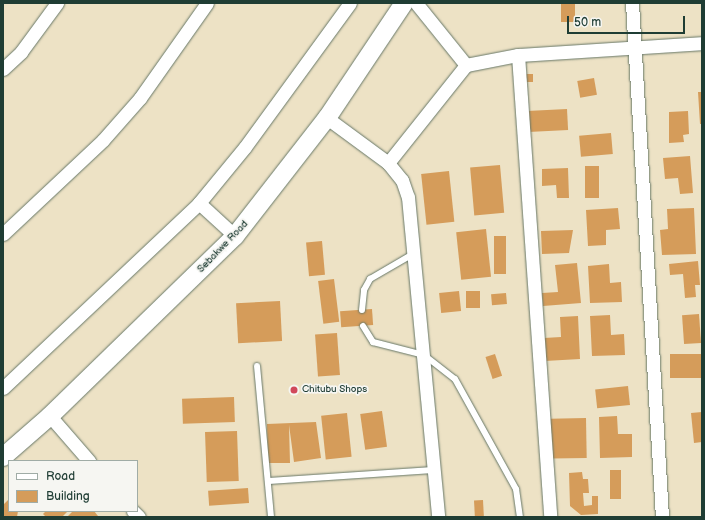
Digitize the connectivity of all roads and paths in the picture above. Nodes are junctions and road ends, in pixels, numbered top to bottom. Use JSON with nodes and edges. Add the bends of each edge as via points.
{"nodes":[{"id":1,"x":57,"y":3,"type":"edge"},
{"id":2,"x":207,"y":3,"type":"edge"},
{"id":3,"x":350,"y":3,"type":"edge"},
{"id":4,"x":404,"y":3,"type":"edge"},
{"id":5,"x":416,"y":3,"type":"edge"},
{"id":6,"x":632,"y":3,"type":"edge"},
{"id":7,"x":702,"y":43,"type":"edge"},
{"id":8,"x":634,"y":48,"type":"junction"},
{"id":9,"x":518,"y":54,"type":"junction"},
{"id":10,"x":466,"y":66,"type":"junction"},
{"id":11,"x":3,"y":69,"type":"edge"},
{"id":12,"x":327,"y":118,"type":"junction"},
{"id":13,"x":388,"y":163,"type":"junction"},
{"id":14,"x":199,"y":203,"type":"junction"},
{"id":15,"x":3,"y":234,"type":"edge"},
{"id":16,"x":234,"y":236,"type":"junction"},
{"id":17,"x":414,"y":254,"type":"junction"},
{"id":18,"x":362,"y":310,"type":"dead end"},
{"id":19,"x":363,"y":326,"type":"dead end"},
{"id":20,"x":424,"y":355,"type":"junction"},
{"id":21,"x":258,"y":366,"type":"dead end"},
{"id":22,"x":3,"y":388,"type":"edge"},
{"id":23,"x":50,"y":416,"type":"junction"},
{"id":24,"x":3,"y":457,"type":"edge"},
{"id":25,"x":88,"y":460,"type":"edge"},
{"id":26,"x":434,"y":470,"type":"junction"},
{"id":27,"x":268,"y":480,"type":"junction"},
{"id":28,"x":271,"y":517,"type":"edge"},
{"id":29,"x":438,"y":517,"type":"edge"},
{"id":30,"x":520,"y":517,"type":"edge"},
{"id":31,"x":550,"y":517,"type":"edge"},
{"id":32,"x":662,"y":517,"type":"edge"}],
"edges":[{"from":1,"to":11,"type":"street","via":[[21,52]]},
{"from":2,"to":15,"type":"street","via":[[140,98],[103,140]]},
{"from":3,"to":14,"type":"street","via":[[245,147]]},
{"from":4,"to":12,"type":"street","name":"Sebakwe Road"},
{"from":5,"to":10,"type":"street"},
{"from":6,"to":8,"type":"street"},
{"from":7,"to":8,"type":"street"},
{"from":8,"to":9,"type":"street"},
{"from":8,"to":32,"type":"street"},
{"from":9,"to":10,"type":"street"},
{"from":9,"to":31,"type":"street"},
{"from":10,"to":13,"type":"street"},
{"from":12,"to":13,"type":"street"},
{"from":12,"to":16,"type":"street","name":"Sebakwe Road"},
{"from":13,"to":17,"type":"street","via":[[402,180],[408,197]]},
{"from":14,"to":16,"type":"street"},
{"from":14,"to":22,"type":"street"},
{"from":16,"to":23,"type":"street","name":"Sebakwe Road"},
{"from":17,"to":18,"type":"lane","via":[[370,279],[364,290]]},
{"from":17,"to":20,"type":"street"},
{"from":19,"to":20,"type":"lane","via":[[373,342]]},
{"from":20,"to":26,"type":"street"},
{"from":20,"to":30,"type":"lane","via":[[455,379],[476,413],[516,489]]},
{"from":21,"to":27,"type":"lane"},
{"from":23,"to":24,"type":"street","name":"Sebakwe Road"},
{"from":23,"to":25,"type":"street"},
{"from":26,"to":27,"type":"lane"},
{"from":26,"to":29,"type":"street"},
{"from":27,"to":28,"type":"lane"}]}
